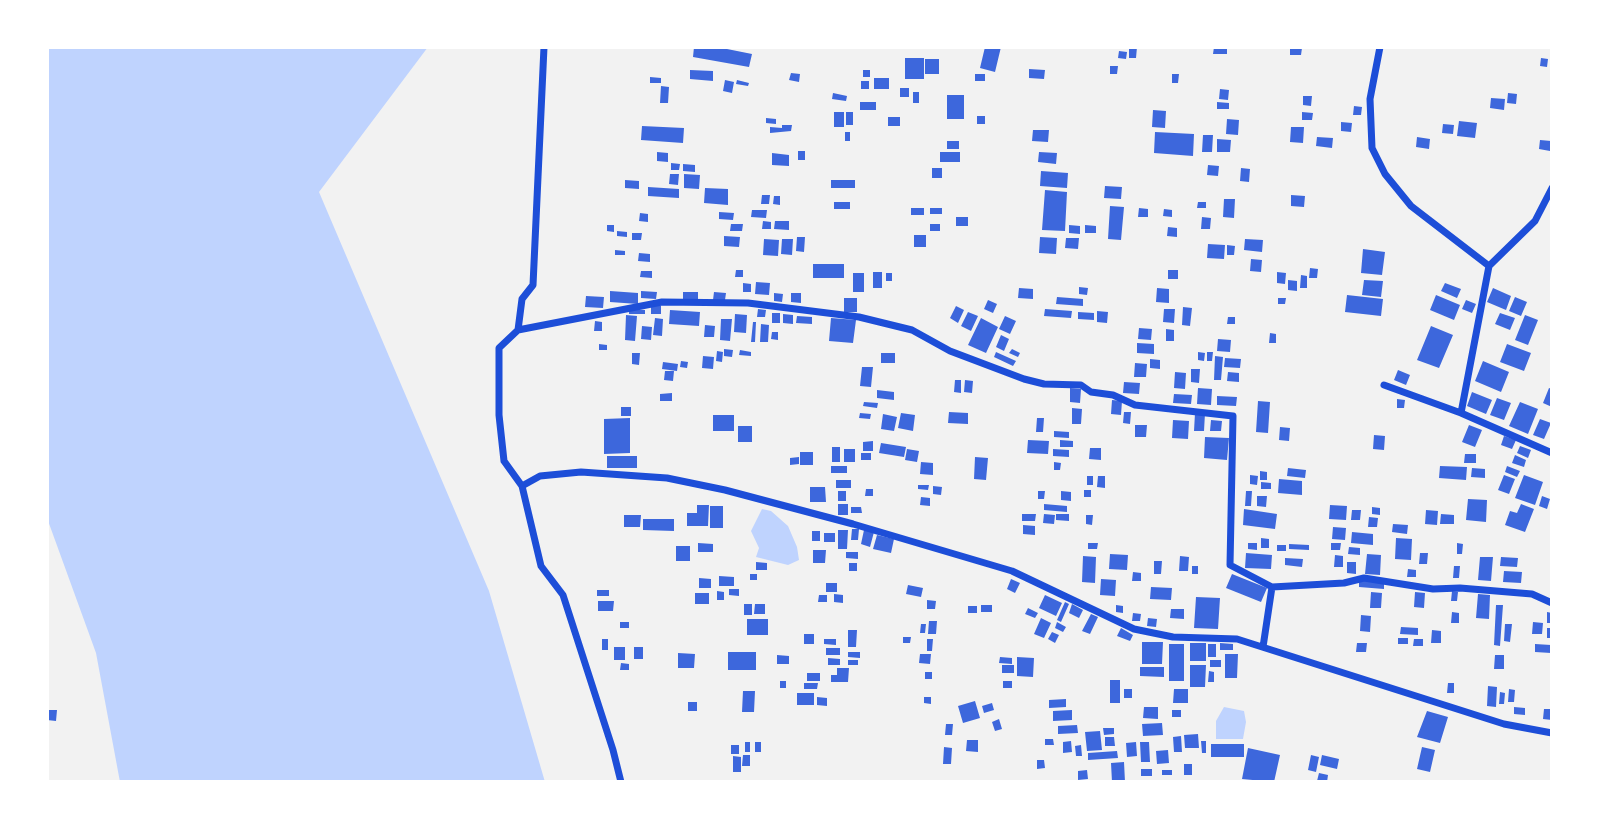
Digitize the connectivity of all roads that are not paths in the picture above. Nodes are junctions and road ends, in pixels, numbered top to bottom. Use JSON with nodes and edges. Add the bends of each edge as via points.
{"nodes":[{"id":1,"x":544,"y":47,"type":"edge"},
{"id":2,"x":1380,"y":47,"type":"edge"},
{"id":3,"x":1552,"y":188,"type":"edge"},
{"id":4,"x":1489,"y":266,"type":"junction"},
{"id":5,"x":518,"y":330,"type":"junction"},
{"id":6,"x":1384,"y":385,"type":"dead end"},
{"id":7,"x":1461,"y":413,"type":"junction"},
{"id":8,"x":1552,"y":453,"type":"edge"},
{"id":9,"x":522,"y":486,"type":"junction"},
{"id":10,"x":1272,"y":587,"type":"junction"},
{"id":11,"x":1552,"y":603,"type":"edge"},
{"id":12,"x":1263,"y":647,"type":"junction"},
{"id":13,"x":1552,"y":733,"type":"edge"},
{"id":14,"x":621,"y":782,"type":"edge"}],
"edges":[{"from":1,"to":5,"type":"street","via":[[533,285],[522,299]]},
{"from":2,"to":4,"type":"street","via":[[1370,99],[1372,148],[1385,174],[1411,206]]},
{"from":3,"to":4,"type":"street","via":[[1535,221]]},
{"from":4,"to":7,"type":"street"},
{"from":5,"to":9,"type":"street","via":[[499,348],[499,415],[504,461]]},
{"from":5,"to":10,"type":"street","via":[[662,302],[748,303],[859,317],[912,330],[950,351],[1044,384],[1081,385],[1135,405],[1233,416],[1230,565]]},
{"from":6,"to":7,"type":"street"},
{"from":7,"to":8,"type":"street"},
{"from":9,"to":12,"type":"street","via":[[540,476],[581,472],[667,478],[725,490],[1012,571],[1134,629],[1173,637],[1237,639]]},
{"from":9,"to":14,"type":"street","via":[[541,566],[563,595]]},
{"from":10,"to":11,"type":"street","via":[[1364,578],[1433,589],[1532,594]]},
{"from":10,"to":12,"type":"street"},
{"from":12,"to":13,"type":"street","via":[[1504,724]]}]}
